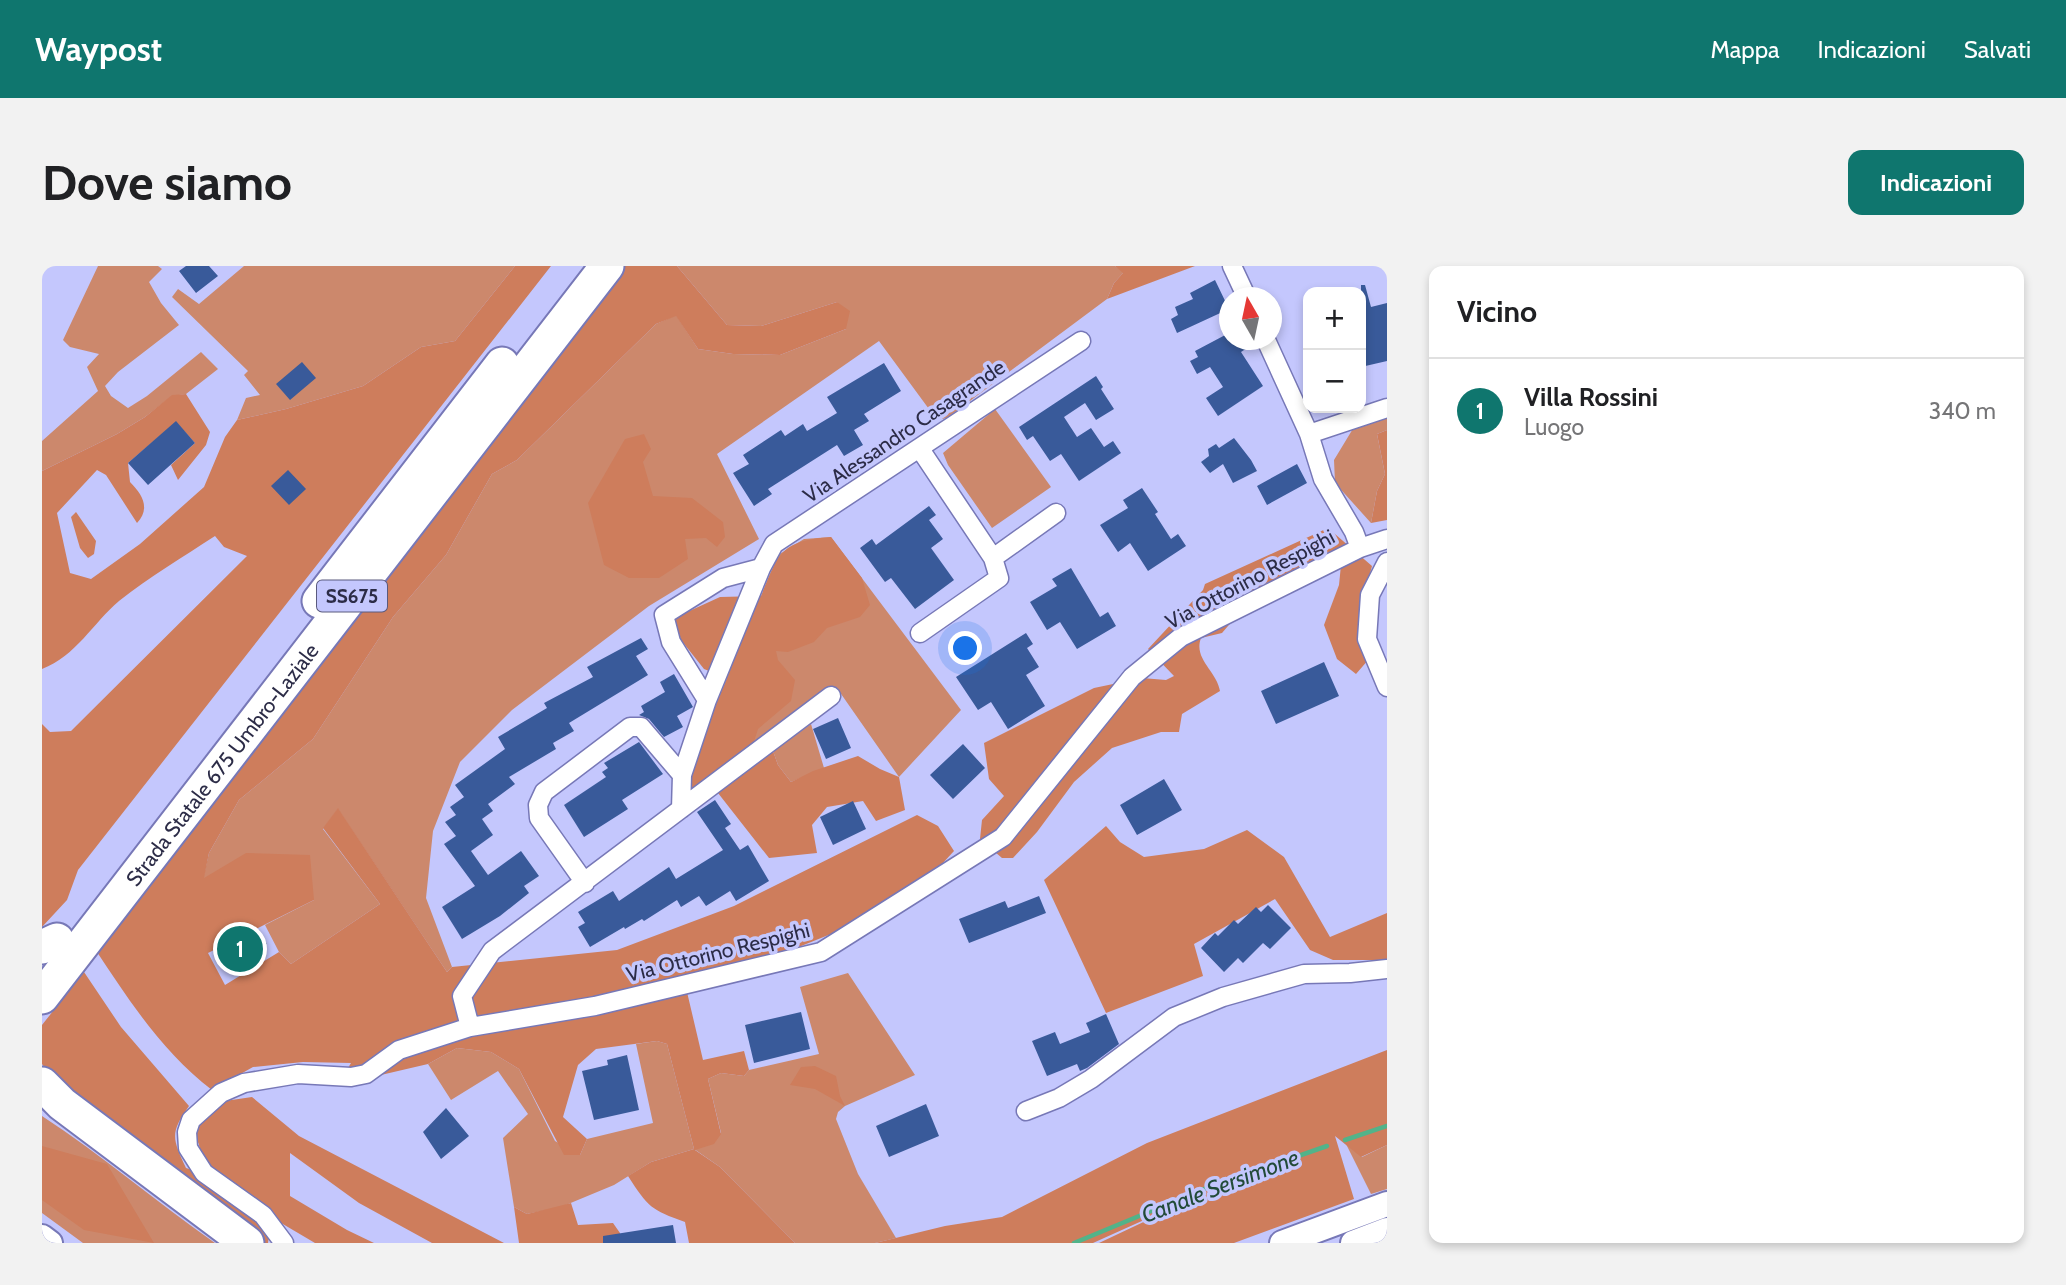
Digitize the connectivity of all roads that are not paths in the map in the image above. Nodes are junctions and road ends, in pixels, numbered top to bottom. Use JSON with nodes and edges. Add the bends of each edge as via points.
{"nodes":[{"id":1,"x":579,"y":266,"type":"edge"},
{"id":2,"x":607,"y":266,"type":"edge"},
{"id":3,"x":1232,"y":266,"type":"edge"},
{"id":4,"x":1242,"y":287,"type":"edge"},
{"id":5,"x":1081,"y":341,"type":"dead end"},
{"id":6,"x":1271,"y":350,"type":"edge"},
{"id":7,"x":1387,"y":408,"type":"edge"},
{"id":8,"x":1309,"y":434,"type":"junction"},
{"id":9,"x":920,"y":449,"type":"junction"},
{"id":10,"x":1056,"y":513,"type":"dead end"},
{"id":11,"x":1387,"y":539,"type":"edge"},
{"id":12,"x":1360,"y":548,"type":"junction"},
{"id":13,"x":993,"y":558,"type":"junction"},
{"id":14,"x":1387,"y":562,"type":"edge"},
{"id":15,"x":761,"y":568,"type":"junction"},
{"id":16,"x":920,"y":634,"type":"dead end"},
{"id":17,"x":1387,"y":687,"type":"edge"},
{"id":18,"x":831,"y":696,"type":"dead end"},
{"id":19,"x":707,"y":700,"type":"junction"},
{"id":20,"x":682,"y":775,"type":"junction"},
{"id":21,"x":681,"y":809,"type":"junction"},
{"id":22,"x":585,"y":883,"type":"junction"},
{"id":23,"x":91,"y":915,"type":"junction"},
{"id":24,"x":52,"y":953,"type":"edge"},
{"id":25,"x":1387,"y":969,"type":"edge"},
{"id":26,"x":42,"y":997,"type":"edge"},
{"id":27,"x":470,"y":1027,"type":"junction"},
{"id":28,"x":49,"y":1094,"type":"edge"},
{"id":29,"x":1026,"y":1111,"type":"dead end"},
{"id":30,"x":1387,"y":1204,"type":"edge"},
{"id":31,"x":1387,"y":1230,"type":"edge"},
{"id":32,"x":42,"y":1237,"type":"edge"},
{"id":33,"x":50,"y":1243,"type":"edge"},
{"id":34,"x":247,"y":1243,"type":"edge"},
{"id":35,"x":284,"y":1243,"type":"edge"},
{"id":36,"x":1282,"y":1243,"type":"edge"},
{"id":37,"x":1353,"y":1243,"type":"edge"}],
"edges":[{"from":1,"to":23,"type":"highway","name":"Strada Statale 675 Umbro-Laziale","number":"SS675","via":[[406,486]]},
{"from":2,"to":23,"type":"highway","name":"Strada Statale 675 Umbro-Laziale","number":"SS675"},
{"from":3,"to":4,"type":"street"},
{"from":5,"to":9,"type":"street","name":"Via Alessandro Casagrande"},
{"from":6,"to":8,"type":"street"},
{"from":7,"to":8,"type":"street"},
{"from":8,"to":12,"type":"street","via":[[1323,478]]},
{"from":9,"to":13,"type":"street"},
{"from":9,"to":15,"type":"street","name":"Via Alessandro Casagrande","via":[[774,544]]},
{"from":10,"to":13,"type":"street"},
{"from":11,"to":12,"type":"street","name":"Via Ottorino Respighi"},
{"from":12,"to":27,"type":"street","name":"Via Ottorino Respighi","via":[[1181,637],[1132,677],[1003,837],[821,951],[596,1006]]},
{"from":13,"to":16,"type":"street","via":[[999,578]]},
{"from":14,"to":17,"type":"street","via":[[1370,595],[1367,639]]},
{"from":15,"to":19,"type":"street","name":"Via Alessandro Casagrande"},
{"from":15,"to":19,"type":"street","via":[[723,578],[664,615],[671,642]]},
{"from":18,"to":21,"type":"street"},
{"from":19,"to":20,"type":"street","name":"Via Alessandro Casagrande"},
{"from":20,"to":21,"type":"street","name":"Via Alessandro Casagrande"},
{"from":20,"to":22,"type":"street","via":[[641,727],[630,727],[544,792],[539,818]]},
{"from":21,"to":22,"type":"street"},
{"from":22,"to":27,"type":"street","via":[[492,951],[462,996]]},
{"from":23,"to":24,"type":"highway","name":"Strada Statale 675 Umbro-Laziale","number":"SS675"},
{"from":24,"to":26,"type":"highway","name":"Strada Statale 675 Umbro-Laziale","number":"SS675"},
{"from":25,"to":29,"type":"street","via":[[1304,974],[1223,997],[1174,1017],[1091,1079]]},
{"from":27,"to":35,"type":"street","name":"Via Ottorino Respighi","via":[[400,1050],[366,1074],[298,1074],[244,1083],[220,1093],[191,1120],[188,1148],[204,1173],[263,1215]]},
{"from":28,"to":34,"type":"highway"},
{"from":30,"to":36,"type":"main road"},
{"from":31,"to":37,"type":"main road"},
{"from":32,"to":33,"type":"main road"}]}
